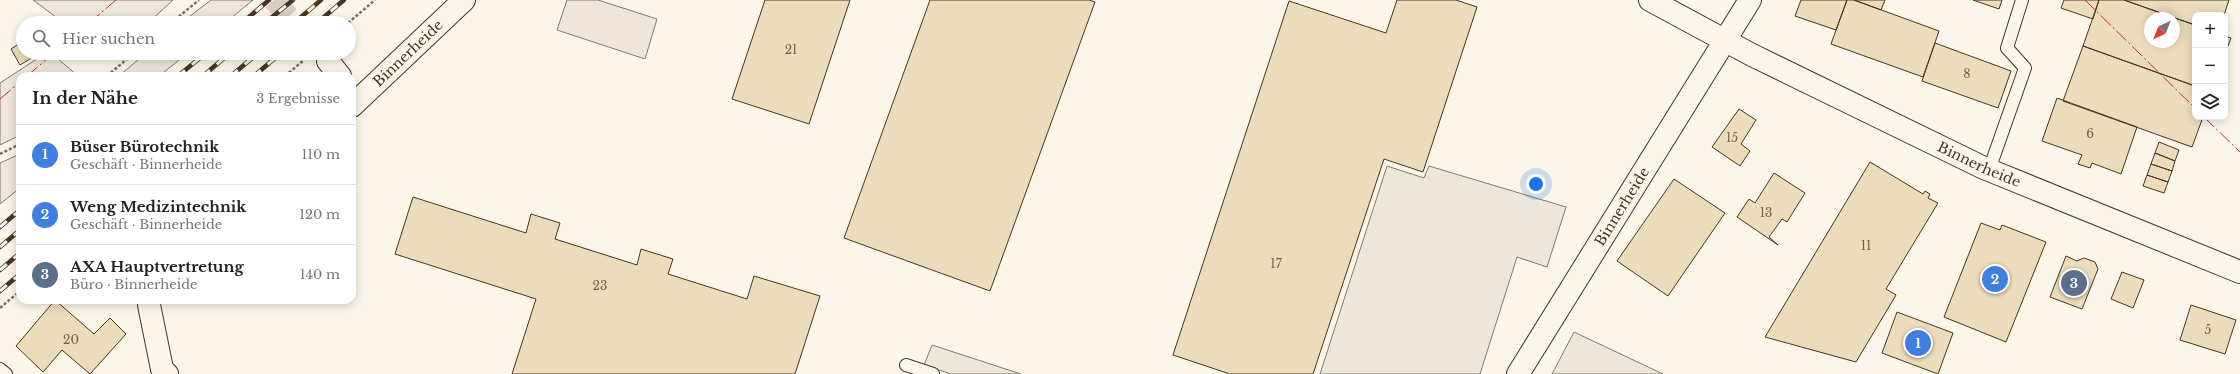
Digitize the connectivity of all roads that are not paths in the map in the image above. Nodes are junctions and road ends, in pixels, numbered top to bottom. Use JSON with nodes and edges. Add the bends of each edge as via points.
{"nodes":[{"id":1,"x":464,"y":0,"type":"edge"},
{"id":2,"x":1650,"y":0,"type":"edge"},
{"id":3,"x":1750,"y":0,"type":"edge"},
{"id":4,"x":2022,"y":0,"type":"edge"},
{"id":5,"x":1726,"y":39,"type":"junction"},
{"id":6,"x":356,"y":96,"type":"edge"},
{"id":7,"x":1989,"y":170,"type":"junction"},
{"id":8,"x":2240,"y":272,"type":"edge"},
{"id":9,"x":148,"y":304,"type":"edge"},
{"id":10,"x":906,"y":365,"type":"dead end"},
{"id":11,"x":0,"y":369,"type":"edge"},
{"id":12,"x":6,"y":374,"type":"edge"},
{"id":13,"x":167,"y":374,"type":"edge"},
{"id":14,"x":934,"y":374,"type":"edge"},
{"id":15,"x":1518,"y":374,"type":"edge"}],
"edges":[{"from":1,"to":6,"type":"street","name":"Binnerheide"},
{"from":2,"to":5,"type":"street","name":"Binnerheide"},
{"from":3,"to":5,"type":"street","name":"Binnerheide"},
{"from":4,"to":7,"type":"lane","via":[[2007,48],[2025,68]]},
{"from":5,"to":7,"type":"street","name":"Binnerheide","via":[[1752,55]]},
{"from":5,"to":15,"type":"street","name":"Binnerheide"},
{"from":7,"to":8,"type":"street","name":"Binnerheide"},
{"from":9,"to":13,"type":"street","via":[[162,369]]},
{"from":10,"to":14,"type":"lane"},
{"from":11,"to":12,"type":"lane"}]}
